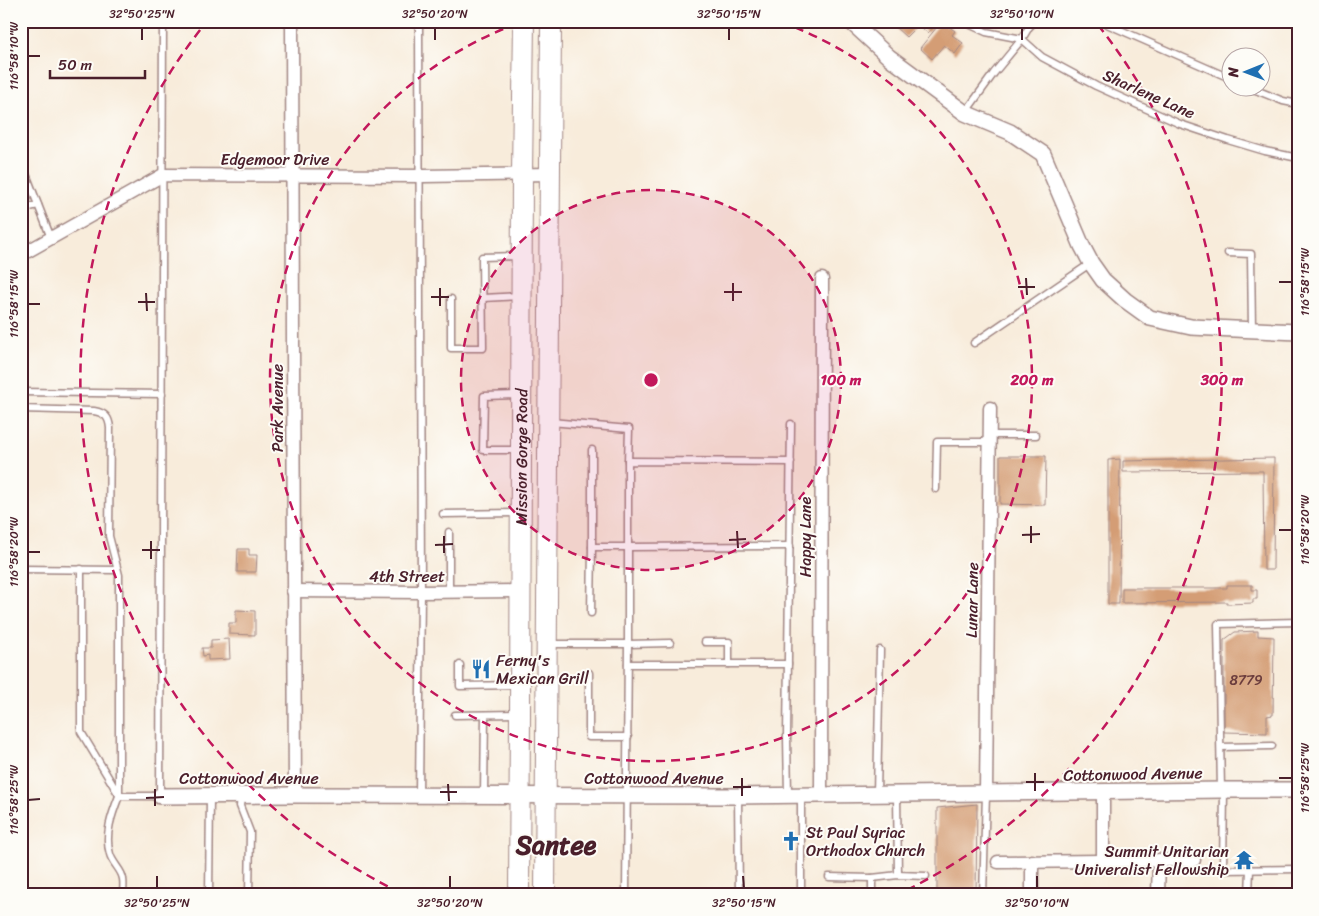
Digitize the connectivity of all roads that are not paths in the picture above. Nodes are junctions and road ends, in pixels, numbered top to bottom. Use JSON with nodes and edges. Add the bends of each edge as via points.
{"nodes":[{"id":1,"x":163,"y":21,"type":"edge"},
{"id":2,"x":292,"y":21,"type":"edge"},
{"id":3,"x":419,"y":21,"type":"edge"},
{"id":4,"x":524,"y":21,"type":"edge"},
{"id":5,"x":551,"y":21,"type":"edge"},
{"id":6,"x":850,"y":21,"type":"edge"},
{"id":7,"x":962,"y":21,"type":"edge"},
{"id":8,"x":1035,"y":21,"type":"edge"},
{"id":9,"x":1100,"y":21,"type":"edge"},
{"id":10,"x":1022,"y":39,"type":"junction"},
{"id":11,"x":1222,"y":75,"type":"edge"},
{"id":12,"x":1272,"y":96,"type":"edge"},
{"id":13,"x":1298,"y":104,"type":"edge"},
{"id":14,"x":966,"y":113,"type":"junction"},
{"id":15,"x":1298,"y":158,"type":"edge"},
{"id":16,"x":522,"y":174,"type":"junction"},
{"id":17,"x":550,"y":174,"type":"junction"},
{"id":18,"x":164,"y":175,"type":"junction"},
{"id":19,"x":21,"y":176,"type":"edge"},
{"id":20,"x":293,"y":176,"type":"junction"},
{"id":21,"x":419,"y":176,"type":"junction"},
{"id":22,"x":38,"y":205,"type":"junction"},
{"id":23,"x":21,"y":210,"type":"edge"},
{"id":24,"x":51,"y":238,"type":"junction"},
{"id":25,"x":1228,"y":253,"type":"dead end"},
{"id":26,"x":21,"y":255,"type":"edge"},
{"id":27,"x":521,"y":256,"type":"junction"},
{"id":28,"x":1091,"y":263,"type":"junction"},
{"id":29,"x":822,"y":279,"type":"dead end"},
{"id":30,"x":522,"y":296,"type":"junction"},
{"id":31,"x":451,"y":298,"type":"dead end"},
{"id":32,"x":483,"y":298,"type":"junction"},
{"id":33,"x":1252,"y":330,"type":"junction"},
{"id":34,"x":1298,"y":332,"type":"edge"},
{"id":35,"x":974,"y":343,"type":"dead end"},
{"id":36,"x":21,"y":392,"type":"edge"},
{"id":37,"x":162,"y":394,"type":"junction"},
{"id":38,"x":521,"y":395,"type":"junction"},
{"id":39,"x":990,"y":408,"type":"dead end"},
{"id":40,"x":21,"y":409,"type":"edge"},
{"id":41,"x":548,"y":422,"type":"junction"},
{"id":42,"x":791,"y":424,"type":"dead end"},
{"id":43,"x":1036,"y":435,"type":"dead end"},
{"id":44,"x":990,"y":438,"type":"junction"},
{"id":45,"x":521,"y":450,"type":"junction"},
{"id":46,"x":592,"y":450,"type":"dead end"},
{"id":47,"x":628,"y":461,"type":"junction"},
{"id":48,"x":791,"y":462,"type":"junction"},
{"id":49,"x":936,"y":489,"type":"dead end"},
{"id":50,"x":521,"y":513,"type":"junction"},
{"id":51,"x":443,"y":514,"type":"dead end"},
{"id":52,"x":449,"y":532,"type":"dead end"},
{"id":53,"x":790,"y":546,"type":"junction"},
{"id":54,"x":592,"y":547,"type":"junction"},
{"id":55,"x":628,"y":547,"type":"junction"},
{"id":56,"x":21,"y":569,"type":"edge"},
{"id":57,"x":81,"y":569,"type":"junction"},
{"id":58,"x":117,"y":570,"type":"junction"},
{"id":59,"x":521,"y":591,"type":"junction"},
{"id":60,"x":293,"y":592,"type":"junction"},
{"id":61,"x":421,"y":592,"type":"junction"},
{"id":62,"x":449,"y":592,"type":"junction"},
{"id":63,"x":591,"y":613,"type":"dead end"},
{"id":64,"x":1298,"y":622,"type":"edge"},
{"id":65,"x":705,"y":642,"type":"dead end"},
{"id":66,"x":670,"y":643,"type":"dead end"},
{"id":67,"x":547,"y":644,"type":"junction"},
{"id":68,"x":628,"y":644,"type":"junction"},
{"id":69,"x":880,"y":650,"type":"dead end"},
{"id":70,"x":460,"y":664,"type":"dead end"},
{"id":71,"x":628,"y":664,"type":"junction"},
{"id":72,"x":729,"y":664,"type":"junction"},
{"id":73,"x":788,"y":664,"type":"junction"},
{"id":74,"x":589,"y":673,"type":"dead end"},
{"id":75,"x":520,"y":685,"type":"junction"},
{"id":76,"x":520,"y":714,"type":"junction"},
{"id":77,"x":455,"y":715,"type":"dead end"},
{"id":78,"x":485,"y":716,"type":"junction"},
{"id":79,"x":628,"y":737,"type":"junction"},
{"id":80,"x":1272,"y":746,"type":"dead end"},
{"id":81,"x":1221,"y":747,"type":"junction"},
{"id":82,"x":1222,"y":790,"type":"junction"},
{"id":83,"x":1298,"y":790,"type":"edge"},
{"id":84,"x":986,"y":792,"type":"junction"},
{"id":85,"x":1103,"y":792,"type":"junction"},
{"id":86,"x":877,"y":794,"type":"junction"},
{"id":87,"x":897,"y":794,"type":"junction"},
{"id":88,"x":295,"y":795,"type":"junction"},
{"id":89,"x":794,"y":795,"type":"junction"},
{"id":90,"x":821,"y":795,"type":"junction"},
{"id":91,"x":119,"y":796,"type":"junction"},
{"id":92,"x":160,"y":796,"type":"junction"},
{"id":93,"x":210,"y":796,"type":"junction"},
{"id":94,"x":241,"y":796,"type":"junction"},
{"id":95,"x":419,"y":796,"type":"junction"},
{"id":96,"x":484,"y":796,"type":"junction"},
{"id":97,"x":520,"y":796,"type":"junction"},
{"id":98,"x":546,"y":796,"type":"junction"},
{"id":99,"x":626,"y":796,"type":"junction"},
{"id":100,"x":738,"y":796,"type":"junction"},
{"id":101,"x":1159,"y":860,"type":"junction"},
{"id":102,"x":1194,"y":860,"type":"dead end"},
{"id":103,"x":1103,"y":861,"type":"junction"},
{"id":104,"x":998,"y":862,"type":"dead end"},
{"id":105,"x":1032,"y":862,"type":"junction"},
{"id":106,"x":1298,"y":869,"type":"edge"},
{"id":107,"x":1250,"y":870,"type":"junction"},
{"id":108,"x":898,"y":875,"type":"junction"},
{"id":109,"x":926,"y":876,"type":"dead end"},
{"id":110,"x":829,"y":877,"type":"dead end"},
{"id":111,"x":872,"y":878,"type":"junction"},
{"id":112,"x":123,"y":895,"type":"edge"},
{"id":113,"x":209,"y":895,"type":"edge"},
{"id":114,"x":249,"y":895,"type":"edge"},
{"id":115,"x":518,"y":895,"type":"edge"},
{"id":116,"x":545,"y":895,"type":"edge"},
{"id":117,"x":626,"y":895,"type":"edge"},
{"id":118,"x":738,"y":895,"type":"edge"},
{"id":119,"x":802,"y":895,"type":"edge"},
{"id":120,"x":872,"y":895,"type":"edge"},
{"id":121,"x":984,"y":895,"type":"edge"},
{"id":122,"x":1032,"y":895,"type":"edge"},
{"id":123,"x":1158,"y":895,"type":"edge"},
{"id":124,"x":1249,"y":895,"type":"edge"}],
"edges":[{"from":1,"to":18,"type":"lane"},
{"from":2,"to":20,"type":"street","name":"Park Avenue"},
{"from":3,"to":21,"type":"lane"},
{"from":4,"to":16,"type":"main road","name":"Mission Gorge Road"},
{"from":5,"to":17,"type":"main road","name":"Mission Gorge Road"},
{"from":6,"to":14,"type":"street","via":[[889,57]]},
{"from":7,"to":10,"type":"lane","via":[[986,32]]},
{"from":8,"to":10,"type":"lane"},
{"from":9,"to":11,"type":"lane"},
{"from":10,"to":14,"type":"lane"},
{"from":10,"to":15,"type":"lane","name":"Sharlene Lane","via":[[1042,57],[1096,86],[1180,124]]},
{"from":12,"to":13,"type":"lane"},
{"from":14,"to":28,"type":"street","via":[[1010,132],[1043,154]]},
{"from":16,"to":17,"type":"street","name":"Edgemoor Drive"},
{"from":16,"to":21,"type":"street","name":"Edgemoor Drive"},
{"from":16,"to":27,"type":"main road","name":"Mission Gorge Road"},
{"from":17,"to":41,"type":"main road","name":"Mission Gorge Road"},
{"from":18,"to":20,"type":"street","name":"Edgemoor Drive"},
{"from":18,"to":24,"type":"street","name":"Edgemoor Drive"},
{"from":18,"to":37,"type":"lane"},
{"from":19,"to":22,"type":"lane","via":[[26,174]]},
{"from":20,"to":21,"type":"street","name":"Edgemoor Drive"},
{"from":20,"to":60,"type":"street","name":"Park Avenue"},
{"from":21,"to":61,"type":"lane"},
{"from":22,"to":23,"type":"lane"},
{"from":22,"to":24,"type":"lane"},
{"from":24,"to":26,"type":"street","name":"Edgemoor Drive"},
{"from":25,"to":33,"type":"lane","via":[[1252,254]]},
{"from":27,"to":30,"type":"main road","name":"Mission Gorge Road"},
{"from":27,"to":32,"type":"lane","via":[[482,257]]},
{"from":28,"to":33,"type":"street","via":[[1103,280],[1150,318],[1191,327]]},
{"from":28,"to":35,"type":"lane"},
{"from":29,"to":90,"type":"street","name":"Happy Lane"},
{"from":30,"to":32,"type":"lane"},
{"from":30,"to":38,"type":"main road","name":"Mission Gorge Road"},
{"from":31,"to":32,"type":"lane","via":[[451,348],[483,348]]},
{"from":33,"to":34,"type":"street"},
{"from":36,"to":37,"type":"lane"},
{"from":37,"to":92,"type":"lane"},
{"from":38,"to":45,"type":"main road","name":"Mission Gorge Road"},
{"from":38,"to":45,"type":"lane","via":[[484,396],[483,450]]},
{"from":39,"to":44,"type":"street","name":"Lunar Lane"},
{"from":40,"to":58,"type":"lane","via":[[94,411],[107,416],[110,428],[109,536]]},
{"from":41,"to":47,"type":"lane","via":[[629,429]]},
{"from":41,"to":67,"type":"main road","name":"Mission Gorge Road"},
{"from":42,"to":48,"type":"lane"},
{"from":43,"to":44,"type":"lane"},
{"from":44,"to":49,"type":"lane","via":[[937,442]]},
{"from":44,"to":84,"type":"street","name":"Lunar Lane"},
{"from":45,"to":50,"type":"main road","name":"Mission Gorge Road"},
{"from":46,"to":54,"type":"lane"},
{"from":47,"to":48,"type":"lane"},
{"from":47,"to":55,"type":"lane"},
{"from":48,"to":53,"type":"lane"},
{"from":50,"to":51,"type":"lane"},
{"from":50,"to":59,"type":"main road","name":"Mission Gorge Road"},
{"from":52,"to":62,"type":"lane"},
{"from":53,"to":55,"type":"lane"},
{"from":53,"to":73,"type":"lane"},
{"from":54,"to":55,"type":"lane"},
{"from":54,"to":63,"type":"lane"},
{"from":55,"to":68,"type":"lane"},
{"from":56,"to":57,"type":"lane"},
{"from":57,"to":58,"type":"lane"},
{"from":57,"to":91,"type":"lane","via":[[81,732]]},
{"from":58,"to":91,"type":"lane"},
{"from":59,"to":62,"type":"street","name":"4th Street"},
{"from":59,"to":75,"type":"main road","name":"Mission Gorge Road"},
{"from":60,"to":61,"type":"street","name":"4th Street"},
{"from":60,"to":88,"type":"street","name":"Park Avenue"},
{"from":61,"to":62,"type":"street","name":"4th Street"},
{"from":61,"to":95,"type":"lane"},
{"from":64,"to":81,"type":"lane","via":[[1218,624]]},
{"from":65,"to":72,"type":"lane","via":[[729,642]]},
{"from":66,"to":68,"type":"lane"},
{"from":67,"to":68,"type":"lane"},
{"from":67,"to":98,"type":"main road","name":"Mission Gorge Road"},
{"from":68,"to":71,"type":"lane"},
{"from":69,"to":86,"type":"lane"},
{"from":70,"to":75,"type":"lane","via":[[460,686]]},
{"from":71,"to":72,"type":"lane"},
{"from":71,"to":79,"type":"lane"},
{"from":72,"to":73,"type":"lane"},
{"from":73,"to":89,"type":"lane"},
{"from":74,"to":79,"type":"lane","via":[[589,737]]},
{"from":75,"to":76,"type":"main road","name":"Mission Gorge Road"},
{"from":76,"to":78,"type":"lane"},
{"from":76,"to":97,"type":"main road","name":"Mission Gorge Road"},
{"from":77,"to":78,"type":"lane"},
{"from":78,"to":96,"type":"lane"},
{"from":79,"to":99,"type":"lane"},
{"from":80,"to":81,"type":"lane"},
{"from":81,"to":82,"type":"lane"},
{"from":82,"to":83,"type":"street","name":"Cottonwood Avenue"},
{"from":82,"to":85,"type":"street","name":"Cottonwood Avenue"},
{"from":82,"to":107,"type":"lane","via":[[1223,870]]},
{"from":84,"to":85,"type":"street","name":"Cottonwood Avenue"},
{"from":84,"to":87,"type":"street","name":"Cottonwood Avenue"},
{"from":84,"to":121,"type":"lane"},
{"from":85,"to":103,"type":"street"},
{"from":86,"to":87,"type":"street","name":"Cottonwood Avenue"},
{"from":86,"to":90,"type":"street","name":"Cottonwood Avenue"},
{"from":87,"to":108,"type":"lane"},
{"from":88,"to":94,"type":"street","name":"Cottonwood Avenue"},
{"from":88,"to":95,"type":"street","name":"Cottonwood Avenue"},
{"from":89,"to":90,"type":"street","name":"Cottonwood Avenue"},
{"from":89,"to":100,"type":"street","name":"Cottonwood Avenue"},
{"from":89,"to":119,"type":"lane"},
{"from":91,"to":92,"type":"lane"},
{"from":91,"to":112,"type":"lane","via":[[109,827],[108,842],[110,856],[123,877]]},
{"from":92,"to":93,"type":"street","name":"Cottonwood Avenue"},
{"from":93,"to":94,"type":"street","name":"Cottonwood Avenue"},
{"from":93,"to":113,"type":"lane"},
{"from":94,"to":114,"type":"lane","via":[[240,806],[250,832]]},
{"from":95,"to":96,"type":"street","name":"Cottonwood Avenue"},
{"from":96,"to":97,"type":"street","name":"Cottonwood Avenue"},
{"from":97,"to":98,"type":"street","name":"Cottonwood Avenue"},
{"from":97,"to":115,"type":"main road","name":"Mission Gorge Road"},
{"from":98,"to":99,"type":"street","name":"Cottonwood Avenue"},
{"from":98,"to":116,"type":"main road","name":"Mission Gorge Road"},
{"from":99,"to":100,"type":"street","name":"Cottonwood Avenue"},
{"from":99,"to":117,"type":"lane"},
{"from":100,"to":118,"type":"lane"},
{"from":101,"to":102,"type":"street"},
{"from":101,"to":103,"type":"street"},
{"from":101,"to":123,"type":"street"},
{"from":103,"to":105,"type":"street"},
{"from":104,"to":105,"type":"street"},
{"from":105,"to":122,"type":"street"},
{"from":106,"to":107,"type":"lane"},
{"from":107,"to":124,"type":"lane"},
{"from":108,"to":109,"type":"lane"},
{"from":108,"to":111,"type":"lane"},
{"from":110,"to":111,"type":"lane"},
{"from":111,"to":120,"type":"lane"}]}
